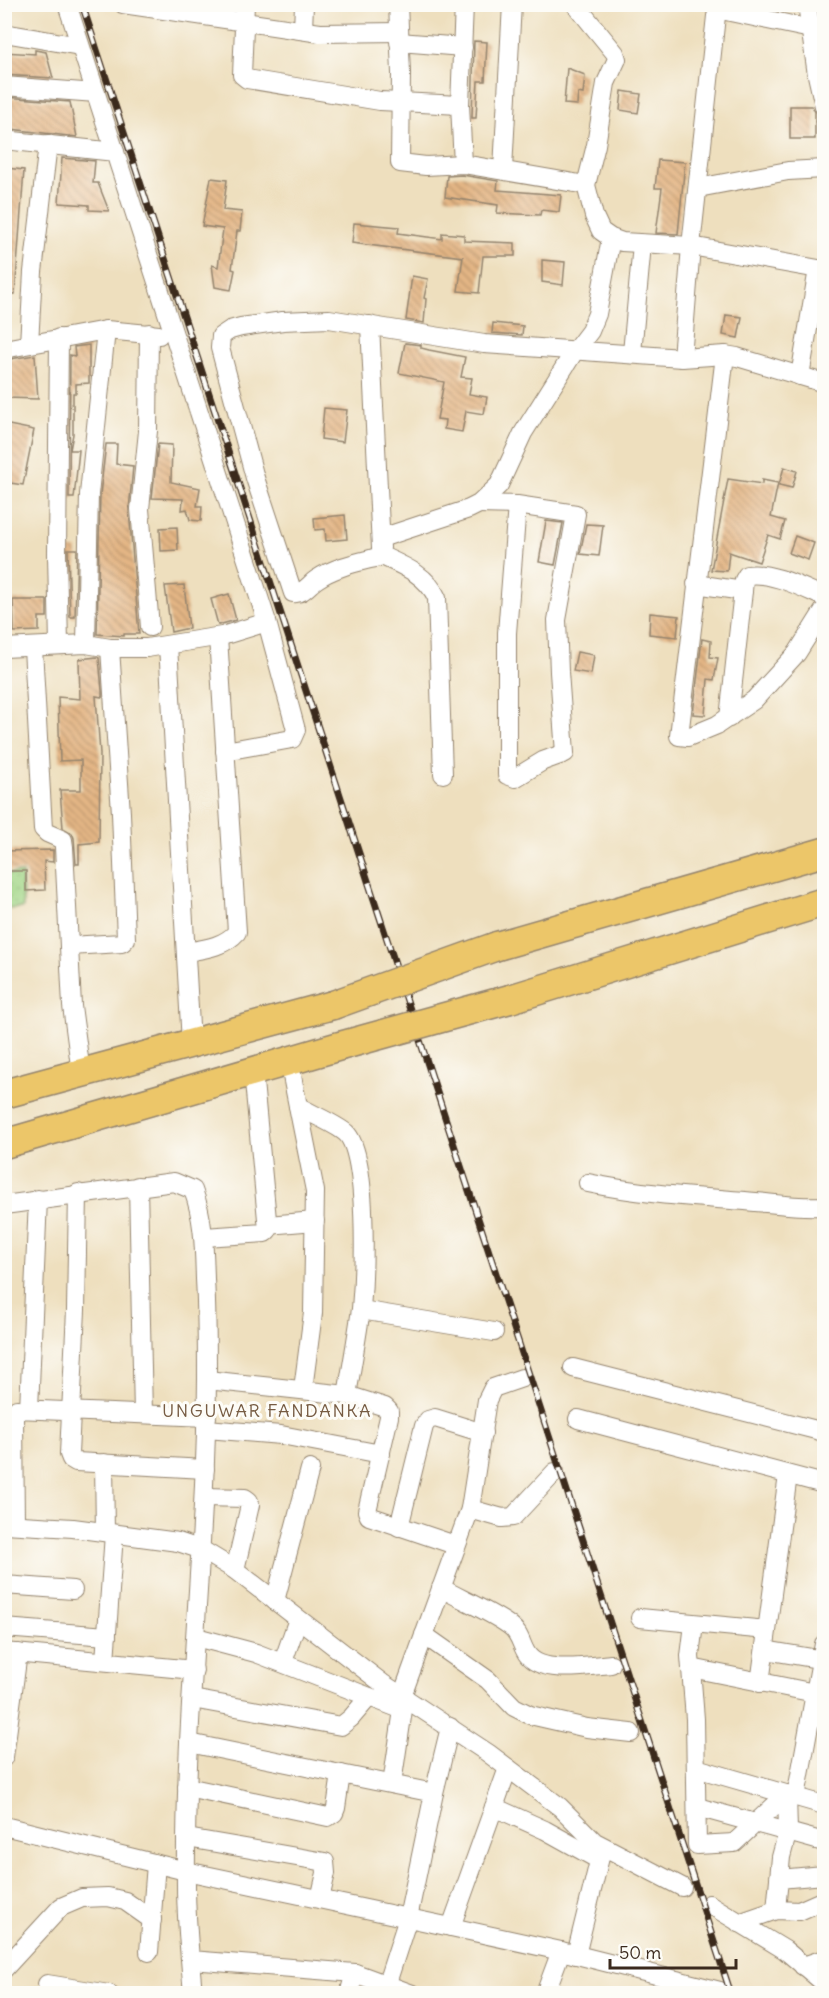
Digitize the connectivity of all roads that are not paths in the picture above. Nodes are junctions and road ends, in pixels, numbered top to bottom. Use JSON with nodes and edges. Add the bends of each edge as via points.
{"nodes":[{"id":1,"x":67,"y":4,"type":"edge"},
{"id":2,"x":123,"y":4,"type":"edge"},
{"id":3,"x":304,"y":4,"type":"edge"},
{"id":4,"x":398,"y":4,"type":"edge"},
{"id":5,"x":464,"y":4,"type":"edge"},
{"id":6,"x":512,"y":4,"type":"edge"},
{"id":7,"x":575,"y":4,"type":"edge"},
{"id":8,"x":807,"y":4,"type":"edge"},
{"id":9,"x":162,"y":8,"type":"edge"},
{"id":10,"x":202,"y":11,"type":"edge"},
{"id":11,"x":245,"y":14,"type":"edge"},
{"id":12,"x":818,"y":28,"type":"edge"},
{"id":13,"x":303,"y":30,"type":"junction"},
{"id":14,"x":4,"y":33,"type":"edge"},
{"id":15,"x":399,"y":37,"type":"junction"},
{"id":16,"x":80,"y":46,"type":"junction"},
{"id":17,"x":463,"y":47,"type":"junction"},
{"id":18,"x":4,"y":86,"type":"edge"},
{"id":19,"x":96,"y":93,"type":"junction"},
{"id":20,"x":400,"y":103,"type":"junction"},
{"id":21,"x":460,"y":105,"type":"junction"},
{"id":22,"x":825,"y":106,"type":"edge"},
{"id":23,"x":4,"y":140,"type":"edge"},
{"id":24,"x":48,"y":144,"type":"junction"},
{"id":25,"x":115,"y":152,"type":"junction"},
{"id":26,"x":463,"y":164,"type":"junction"},
{"id":27,"x":503,"y":169,"type":"junction"},
{"id":28,"x":825,"y":169,"type":"edge"},
{"id":29,"x":586,"y":185,"type":"junction"},
{"id":30,"x":698,"y":188,"type":"junction"},
{"id":31,"x":610,"y":238,"type":"junction"},
{"id":32,"x":642,"y":244,"type":"junction"},
{"id":33,"x":692,"y":246,"type":"junction"},
{"id":34,"x":821,"y":270,"type":"edge"},
{"id":35,"x":370,"y":325,"type":"junction"},
{"id":36,"x":106,"y":330,"type":"junction"},
{"id":37,"x":149,"y":333,"type":"junction"},
{"id":38,"x":175,"y":337,"type":"junction"},
{"id":39,"x":59,"y":338,"type":"junction"},
{"id":40,"x":29,"y":344,"type":"junction"},
{"id":41,"x":4,"y":349,"type":"edge"},
{"id":42,"x":574,"y":352,"type":"junction"},
{"id":43,"x":632,"y":353,"type":"junction"},
{"id":44,"x":725,"y":355,"type":"junction"},
{"id":45,"x":682,"y":358,"type":"junction"},
{"id":46,"x":800,"y":376,"type":"junction"},
{"id":47,"x":823,"y":381,"type":"edge"},
{"id":48,"x":479,"y":504,"type":"junction"},
{"id":49,"x":517,"y":505,"type":"junction"},
{"id":50,"x":381,"y":547,"type":"junction"},
{"id":51,"x":696,"y":584,"type":"junction"},
{"id":52,"x":743,"y":591,"type":"junction"},
{"id":53,"x":825,"y":597,"type":"edge"},
{"id":54,"x":825,"y":610,"type":"edge"},
{"id":55,"x":267,"y":622,"type":"junction"},
{"id":56,"x":150,"y":627,"type":"dead end"},
{"id":57,"x":218,"y":637,"type":"junction"},
{"id":58,"x":86,"y":644,"type":"junction"},
{"id":59,"x":59,"y":645,"type":"junction"},
{"id":60,"x":168,"y":645,"type":"junction"},
{"id":61,"x":4,"y":648,"type":"edge"},
{"id":62,"x":33,"y":648,"type":"junction"},
{"id":63,"x":110,"y":648,"type":"junction"},
{"id":64,"x":729,"y":718,"type":"junction"},
{"id":65,"x":225,"y":751,"type":"junction"},
{"id":66,"x":443,"y":774,"type":"dead end"},
{"id":67,"x":825,"y":852,"type":"edge"},
{"id":68,"x":825,"y":902,"type":"edge"},
{"id":69,"x":69,"y":946,"type":"junction"},
{"id":70,"x":186,"y":952,"type":"junction"},
{"id":71,"x":191,"y":1043,"type":"junction"},
{"id":72,"x":288,"y":1061,"type":"junction"},
{"id":73,"x":253,"y":1071,"type":"junction"},
{"id":74,"x":81,"y":1073,"type":"junction"},
{"id":75,"x":4,"y":1094,"type":"edge"},
{"id":76,"x":298,"y":1106,"type":"junction"},
{"id":77,"x":4,"y":1144,"type":"edge"},
{"id":78,"x":588,"y":1183,"type":"dead end"},
{"id":79,"x":138,"y":1186,"type":"junction"},
{"id":80,"x":78,"y":1193,"type":"junction"},
{"id":81,"x":38,"y":1200,"type":"junction"},
{"id":82,"x":4,"y":1205,"type":"edge"},
{"id":83,"x":825,"y":1206,"type":"edge"},
{"id":84,"x":315,"y":1221,"type":"junction"},
{"id":85,"x":268,"y":1225,"type":"junction"},
{"id":86,"x":204,"y":1236,"type":"junction"},
{"id":87,"x":361,"y":1310,"type":"junction"},
{"id":88,"x":494,"y":1332,"type":"dead end"},
{"id":89,"x":573,"y":1368,"type":"dead end"},
{"id":90,"x":522,"y":1378,"type":"dead end"},
{"id":91,"x":207,"y":1380,"type":"junction"},
{"id":92,"x":303,"y":1389,"type":"junction"},
{"id":93,"x":347,"y":1395,"type":"junction"},
{"id":94,"x":29,"y":1409,"type":"junction"},
{"id":95,"x":70,"y":1411,"type":"junction"},
{"id":96,"x":143,"y":1414,"type":"junction"},
{"id":97,"x":578,"y":1419,"type":"dead end"},
{"id":98,"x":207,"y":1423,"type":"junction"},
{"id":99,"x":825,"y":1432,"type":"edge"},
{"id":100,"x":483,"y":1433,"type":"junction"},
{"id":101,"x":381,"y":1454,"type":"junction"},
{"id":102,"x":104,"y":1463,"type":"junction"},
{"id":103,"x":205,"y":1468,"type":"junction"},
{"id":104,"x":310,"y":1469,"type":"dead end"},
{"id":105,"x":555,"y":1472,"type":"dead end"},
{"id":106,"x":788,"y":1475,"type":"junction"},
{"id":107,"x":825,"y":1484,"type":"edge"},
{"id":108,"x":204,"y":1497,"type":"junction"},
{"id":109,"x":470,"y":1509,"type":"junction"},
{"id":110,"x":10,"y":1524,"type":"edge"},
{"id":111,"x":399,"y":1527,"type":"junction"},
{"id":112,"x":110,"y":1533,"type":"junction"},
{"id":113,"x":455,"y":1545,"type":"junction"},
{"id":114,"x":202,"y":1550,"type":"junction"},
{"id":115,"x":235,"y":1570,"type":"junction"},
{"id":116,"x":4,"y":1585,"type":"edge"},
{"id":117,"x":441,"y":1588,"type":"junction"},
{"id":118,"x":73,"y":1590,"type":"dead end"},
{"id":119,"x":275,"y":1601,"type":"junction"},
{"id":120,"x":640,"y":1618,"type":"dead end"},
{"id":121,"x":298,"y":1619,"type":"junction"},
{"id":122,"x":694,"y":1624,"type":"junction"},
{"id":123,"x":4,"y":1628,"type":"edge"},
{"id":124,"x":767,"y":1630,"type":"junction"},
{"id":125,"x":424,"y":1635,"type":"junction"},
{"id":126,"x":107,"y":1636,"type":"junction"},
{"id":127,"x":196,"y":1637,"type":"junction"},
{"id":128,"x":765,"y":1650,"type":"junction"},
{"id":129,"x":11,"y":1652,"type":"edge"},
{"id":130,"x":823,"y":1655,"type":"edge"},
{"id":131,"x":105,"y":1661,"type":"junction"},
{"id":132,"x":283,"y":1662,"type":"junction"},
{"id":133,"x":611,"y":1664,"type":"dead end"},
{"id":134,"x":691,"y":1668,"type":"junction"},
{"id":135,"x":194,"y":1670,"type":"junction"},
{"id":136,"x":760,"y":1683,"type":"junction"},
{"id":137,"x":815,"y":1693,"type":"junction"},
{"id":138,"x":369,"y":1697,"type":"junction"},
{"id":139,"x":192,"y":1699,"type":"junction"},
{"id":140,"x":403,"y":1703,"type":"junction"},
{"id":141,"x":450,"y":1727,"type":"junction"},
{"id":142,"x":631,"y":1733,"type":"dead end"},
{"id":143,"x":189,"y":1743,"type":"junction"},
{"id":144,"x":4,"y":1757,"type":"edge"},
{"id":145,"x":508,"y":1768,"type":"junction"},
{"id":146,"x":696,"y":1768,"type":"junction"},
{"id":147,"x":341,"y":1774,"type":"junction"},
{"id":148,"x":392,"y":1784,"type":"junction"},
{"id":149,"x":188,"y":1787,"type":"junction"},
{"id":150,"x":434,"y":1792,"type":"junction"},
{"id":151,"x":791,"y":1795,"type":"junction"},
{"id":152,"x":825,"y":1805,"type":"edge"},
{"id":153,"x":494,"y":1807,"type":"junction"},
{"id":154,"x":697,"y":1807,"type":"junction"},
{"id":155,"x":755,"y":1823,"type":"junction"},
{"id":156,"x":4,"y":1826,"type":"edge"},
{"id":157,"x":788,"y":1831,"type":"junction"},
{"id":158,"x":187,"y":1838,"type":"junction"},
{"id":159,"x":825,"y":1842,"type":"edge"},
{"id":160,"x":600,"y":1854,"type":"junction"},
{"id":161,"x":156,"y":1864,"type":"junction"},
{"id":162,"x":186,"y":1871,"type":"junction"},
{"id":163,"x":825,"y":1875,"type":"edge"},
{"id":164,"x":779,"y":1879,"type":"junction"},
{"id":165,"x":682,"y":1887,"type":"dead end"},
{"id":166,"x":320,"y":1899,"type":"junction"},
{"id":167,"x":825,"y":1900,"type":"edge"},
{"id":168,"x":710,"y":1904,"type":"dead end"},
{"id":169,"x":776,"y":1910,"type":"junction"},
{"id":170,"x":408,"y":1918,"type":"junction"},
{"id":171,"x":152,"y":1920,"type":"junction"},
{"id":172,"x":738,"y":1923,"type":"junction"},
{"id":173,"x":451,"y":1927,"type":"junction"},
{"id":174,"x":149,"y":1952,"type":"dead end"},
{"id":175,"x":568,"y":1953,"type":"junction"},
{"id":176,"x":825,"y":1959,"type":"edge"},
{"id":177,"x":190,"y":1960,"type":"junction"},
{"id":178,"x":803,"y":1966,"type":"junction"},
{"id":179,"x":4,"y":1969,"type":"edge"},
{"id":180,"x":356,"y":1973,"type":"junction"},
{"id":181,"x":387,"y":1983,"type":"junction"},
{"id":182,"x":825,"y":1983,"type":"edge"},
{"id":183,"x":47,"y":1984,"type":"dead end"},
{"id":184,"x":720,"y":1991,"type":"dead end"},
{"id":185,"x":408,"y":1993,"type":"edge"},
{"id":186,"x":109,"y":1994,"type":"edge"},
{"id":187,"x":193,"y":1994,"type":"edge"},
{"id":188,"x":349,"y":1994,"type":"edge"},
{"id":189,"x":545,"y":1994,"type":"edge"}],
"edges":[{"from":1,"to":16,"type":"street"},
{"from":2,"to":9,"type":"street"},
{"from":3,"to":13,"type":"street"},
{"from":4,"to":15,"type":"street"},
{"from":5,"to":17,"type":"street"},
{"from":6,"to":27,"type":"street"},
{"from":7,"to":29,"type":"street","via":[[617,59],[606,83]]},
{"from":8,"to":12,"type":"street"},
{"from":9,"to":10,"type":"street"},
{"from":10,"to":11,"type":"street"},
{"from":11,"to":13,"type":"street"},
{"from":11,"to":20,"type":"street","via":[[244,77]]},
{"from":12,"to":22,"type":"street","via":[[817,75]]},
{"from":12,"to":30,"type":"street","via":[[718,12]]},
{"from":13,"to":15,"type":"street"},
{"from":14,"to":16,"type":"street"},
{"from":15,"to":17,"type":"street"},
{"from":15,"to":20,"type":"street"},
{"from":16,"to":19,"type":"street"},
{"from":17,"to":21,"type":"street"},
{"from":18,"to":19,"type":"street"},
{"from":19,"to":25,"type":"street"},
{"from":20,"to":21,"type":"street"},
{"from":20,"to":26,"type":"street","via":[[400,163]]},
{"from":21,"to":26,"type":"street"},
{"from":23,"to":24,"type":"street"},
{"from":24,"to":25,"type":"street"},
{"from":24,"to":40,"type":"street"},
{"from":25,"to":38,"type":"street"},
{"from":26,"to":27,"type":"street"},
{"from":27,"to":29,"type":"street"},
{"from":28,"to":30,"type":"street","via":[[788,171]]},
{"from":29,"to":31,"type":"street","via":[[594,216],[601,231]]},
{"from":30,"to":33,"type":"street"},
{"from":31,"to":32,"type":"street"},
{"from":31,"to":42,"type":"street","via":[[597,314]]},
{"from":32,"to":33,"type":"street"},
{"from":32,"to":43,"type":"street"},
{"from":33,"to":34,"type":"street"},
{"from":33,"to":45,"type":"street"},
{"from":34,"to":46,"type":"street"},
{"from":35,"to":42,"type":"street","via":[[484,344]]},
{"from":35,"to":50,"type":"street"},
{"from":35,"to":50,"type":"street","via":[[313,319],[241,327],[222,336],[220,348],[255,478],[293,593],[300,593],[317,579]]},
{"from":36,"to":37,"type":"street"},
{"from":36,"to":39,"type":"street"},
{"from":36,"to":58,"type":"street","via":[[89,494]]},
{"from":37,"to":38,"type":"street"},
{"from":37,"to":56,"type":"street","via":[[148,431],[140,509]]},
{"from":38,"to":55,"type":"street"},
{"from":39,"to":40,"type":"street"},
{"from":39,"to":59,"type":"street"},
{"from":40,"to":41,"type":"street"},
{"from":42,"to":43,"type":"street"},
{"from":42,"to":48,"type":"street","via":[[523,434],[499,485]]},
{"from":43,"to":45,"type":"street"},
{"from":44,"to":45,"type":"street"},
{"from":44,"to":46,"type":"street"},
{"from":44,"to":51,"type":"street"},
{"from":46,"to":47,"type":"street"},
{"from":48,"to":49,"type":"street"},
{"from":48,"to":50,"type":"street"},
{"from":49,"to":49,"type":"street","via":[[576,514],[557,620],[565,753],[515,778],[507,775],[507,633]]},
{"from":50,"to":66,"type":"street","via":[[421,577],[437,598]]},
{"from":51,"to":52,"type":"street"},
{"from":51,"to":64,"type":"street","via":[[679,736],[688,737]]},
{"from":52,"to":53,"type":"street","via":[[747,575],[755,574],[791,582]]},
{"from":52,"to":64,"type":"street"},
{"from":54,"to":64,"type":"street","via":[[797,653],[754,700]]},
{"from":55,"to":57,"type":"street"},
{"from":55,"to":65,"type":"street","via":[[295,736]]},
{"from":57,"to":60,"type":"street"},
{"from":57,"to":65,"type":"street"},
{"from":58,"to":59,"type":"street"},
{"from":58,"to":63,"type":"street"},
{"from":59,"to":62,"type":"street"},
{"from":60,"to":63,"type":"street"},
{"from":60,"to":70,"type":"street"},
{"from":61,"to":62,"type":"street"},
{"from":62,"to":69,"type":"street","via":[[42,829],[63,840]]},
{"from":63,"to":69,"type":"street","via":[[126,939],[122,943]]},
{"from":65,"to":70,"type":"street","via":[[237,932],[215,946]]},
{"from":67,"to":71,"type":"main road","bridge":true,"via":[[497,946],[333,1005]]},
{"from":68,"to":72,"type":"main road","bridge":true,"via":[[510,999]]},
{"from":69,"to":74,"type":"street"},
{"from":70,"to":71,"type":"street"},
{"from":71,"to":74,"type":"main road"},
{"from":72,"to":73,"type":"main road"},
{"from":72,"to":76,"type":"street"},
{"from":73,"to":77,"type":"main road"},
{"from":73,"to":85,"type":"street"},
{"from":74,"to":75,"type":"main road"},
{"from":76,"to":84,"type":"street","via":[[315,1191]]},
{"from":76,"to":87,"type":"street","via":[[347,1134],[356,1151],[362,1190]]},
{"from":78,"to":83,"type":"street","via":[[663,1195]]},
{"from":79,"to":80,"type":"street"},
{"from":79,"to":86,"type":"street","via":[[174,1182],[193,1190]]},
{"from":79,"to":96,"type":"street"},
{"from":80,"to":81,"type":"street"},
{"from":80,"to":95,"type":"street"},
{"from":81,"to":82,"type":"street"},
{"from":81,"to":94,"type":"street"},
{"from":84,"to":85,"type":"street"},
{"from":84,"to":92,"type":"street","via":[[313,1313]]},
{"from":85,"to":86,"type":"street","via":[[265,1233]]},
{"from":86,"to":91,"type":"street"},
{"from":87,"to":88,"type":"street"},
{"from":87,"to":93,"type":"street"},
{"from":89,"to":99,"type":"street"},
{"from":90,"to":100,"type":"street","via":[[493,1388],[487,1400]]},
{"from":91,"to":92,"type":"street"},
{"from":91,"to":98,"type":"street"},
{"from":92,"to":93,"type":"street"},
{"from":93,"to":101,"type":"street","via":[[389,1411]]},
{"from":94,"to":95,"type":"street"},
{"from":94,"to":110,"type":"street","via":[[18,1409],[14,1416]]},
{"from":95,"to":96,"type":"street"},
{"from":95,"to":102,"type":"street","via":[[71,1459]]},
{"from":96,"to":98,"type":"street"},
{"from":97,"to":106,"type":"street"},
{"from":98,"to":101,"type":"street"},
{"from":98,"to":103,"type":"street"},
{"from":100,"to":109,"type":"street"},
{"from":100,"to":111,"type":"street","via":[[435,1418],[428,1420]]},
{"from":101,"to":111,"type":"street","via":[[367,1511],[369,1516]]},
{"from":102,"to":103,"type":"street"},
{"from":102,"to":112,"type":"street"},
{"from":103,"to":108,"type":"street"},
{"from":104,"to":119,"type":"street"},
{"from":105,"to":109,"type":"street","via":[[513,1517]]},
{"from":106,"to":107,"type":"street"},
{"from":106,"to":124,"type":"street"},
{"from":108,"to":114,"type":"street"},
{"from":108,"to":115,"type":"street","via":[[249,1501]]},
{"from":109,"to":113,"type":"street"},
{"from":110,"to":112,"type":"street"},
{"from":111,"to":113,"type":"street"},
{"from":112,"to":114,"type":"street","via":[[178,1542]]},
{"from":112,"to":126,"type":"street"},
{"from":113,"to":117,"type":"street"},
{"from":114,"to":115,"type":"street"},
{"from":114,"to":127,"type":"street"},
{"from":115,"to":119,"type":"street"},
{"from":116,"to":118,"type":"street"},
{"from":117,"to":125,"type":"street"},
{"from":117,"to":133,"type":"street","via":[[512,1627],[534,1662],[552,1667]]},
{"from":119,"to":121,"type":"street"},
{"from":120,"to":122,"type":"street"},
{"from":121,"to":132,"type":"street"},
{"from":121,"to":140,"type":"street"},
{"from":122,"to":124,"type":"street"},
{"from":122,"to":134,"type":"street"},
{"from":123,"to":126,"type":"street"},
{"from":124,"to":128,"type":"street"},
{"from":125,"to":140,"type":"street"},
{"from":125,"to":142,"type":"street","via":[[488,1680],[514,1707],[530,1715]]},
{"from":126,"to":131,"type":"street"},
{"from":127,"to":132,"type":"street"},
{"from":127,"to":135,"type":"street"},
{"from":128,"to":130,"type":"street"},
{"from":128,"to":136,"type":"street"},
{"from":129,"to":131,"type":"street"},
{"from":129,"to":144,"type":"street"},
{"from":130,"to":137,"type":"street"},
{"from":131,"to":135,"type":"street"},
{"from":132,"to":138,"type":"street"},
{"from":134,"to":136,"type":"street"},
{"from":134,"to":146,"type":"street"},
{"from":135,"to":139,"type":"street"},
{"from":136,"to":137,"type":"street"},
{"from":137,"to":151,"type":"street"},
{"from":138,"to":139,"type":"street","via":[[341,1726]]},
{"from":138,"to":140,"type":"street"},
{"from":139,"to":143,"type":"street"},
{"from":140,"to":141,"type":"street"},
{"from":140,"to":148,"type":"street"},
{"from":141,"to":145,"type":"street"},
{"from":141,"to":150,"type":"street"},
{"from":143,"to":147,"type":"street"},
{"from":143,"to":149,"type":"street"},
{"from":145,"to":153,"type":"street"},
{"from":145,"to":160,"type":"street","via":[[560,1808],[595,1842]]},
{"from":146,"to":151,"type":"street"},
{"from":146,"to":154,"type":"street"},
{"from":147,"to":148,"type":"street"},
{"from":147,"to":149,"type":"street","via":[[336,1808],[328,1817]]},
{"from":148,"to":150,"type":"street"},
{"from":149,"to":158,"type":"street"},
{"from":150,"to":170,"type":"street"},
{"from":151,"to":152,"type":"street"},
{"from":151,"to":155,"type":"street"},
{"from":151,"to":157,"type":"street"},
{"from":153,"to":160,"type":"street"},
{"from":153,"to":173,"type":"street"},
{"from":154,"to":155,"type":"street"},
{"from":154,"to":155,"type":"street","via":[[697,1845],[734,1843]]},
{"from":155,"to":157,"type":"street"},
{"from":156,"to":161,"type":"street"},
{"from":157,"to":159,"type":"street"},
{"from":157,"to":164,"type":"street"},
{"from":158,"to":162,"type":"street"},
{"from":158,"to":166,"type":"street","via":[[325,1862]]},
{"from":160,"to":165,"type":"street"},
{"from":160,"to":175,"type":"street"},
{"from":161,"to":162,"type":"street"},
{"from":161,"to":171,"type":"street"},
{"from":162,"to":166,"type":"street"},
{"from":162,"to":177,"type":"street"},
{"from":163,"to":164,"type":"street"},
{"from":164,"to":169,"type":"street"},
{"from":166,"to":170,"type":"street"},
{"from":167,"to":169,"type":"street","via":[[799,1911]]},
{"from":168,"to":172,"type":"street"},
{"from":169,"to":172,"type":"street"},
{"from":170,"to":173,"type":"street"},
{"from":170,"to":181,"type":"street"},
{"from":171,"to":174,"type":"street"},
{"from":171,"to":179,"type":"street","via":[[125,1901],[82,1898],[61,1907]]},
{"from":172,"to":178,"type":"street","via":[[785,1950]]},
{"from":173,"to":175,"type":"street"},
{"from":175,"to":184,"type":"street"},
{"from":175,"to":189,"type":"street"},
{"from":176,"to":178,"type":"street"},
{"from":177,"to":180,"type":"street"},
{"from":177,"to":187,"type":"street"},
{"from":178,"to":182,"type":"street"},
{"from":180,"to":181,"type":"street"},
{"from":180,"to":188,"type":"street"},
{"from":181,"to":185,"type":"street"},
{"from":183,"to":186,"type":"street"}]}
